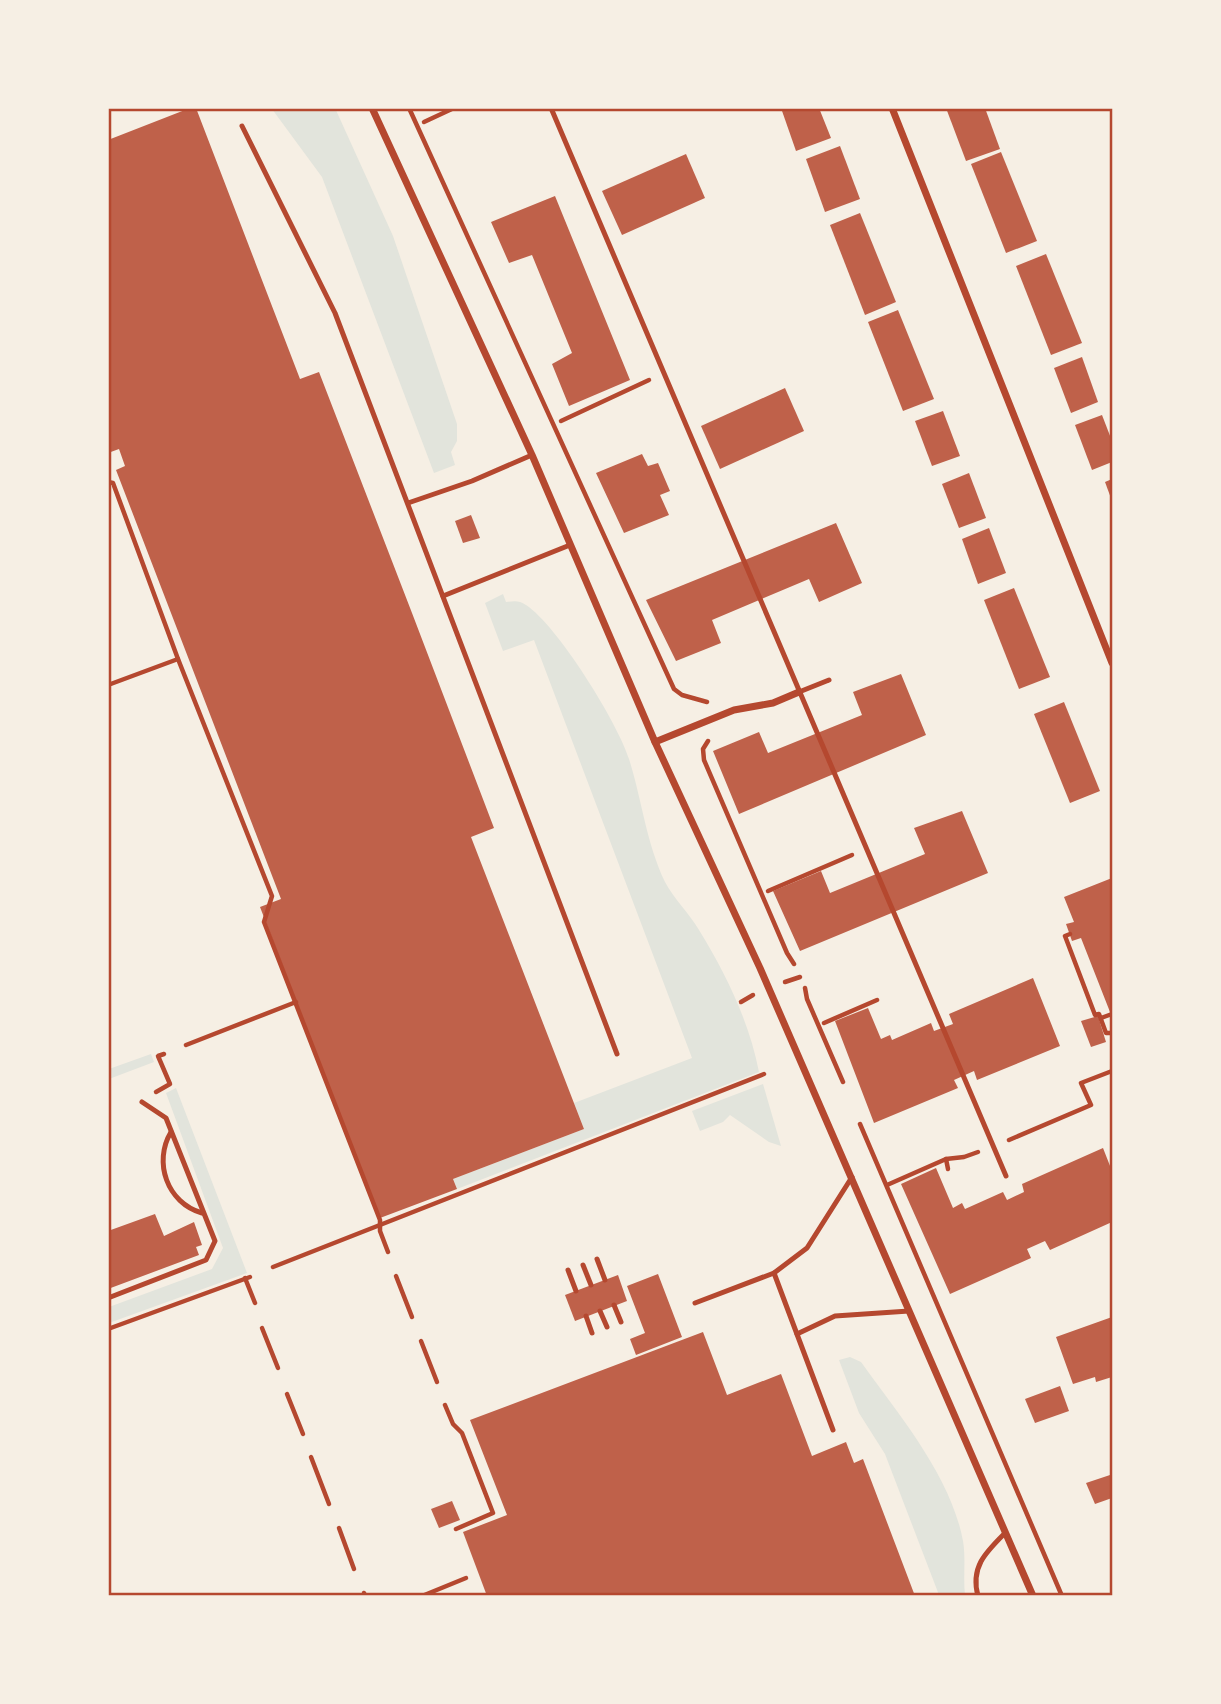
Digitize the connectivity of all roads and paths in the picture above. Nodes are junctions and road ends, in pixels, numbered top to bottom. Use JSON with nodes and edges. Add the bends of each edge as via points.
{"nodes":[{"id":1,"x":372,"y":108,"type":"edge"},
{"id":2,"x":409,"y":108,"type":"edge"},
{"id":3,"x":454,"y":108,"type":"edge"},
{"id":4,"x":551,"y":108,"type":"edge"},
{"id":5,"x":892,"y":108,"type":"edge"},
{"id":6,"x":424,"y":122,"type":"dead end"},
{"id":7,"x":242,"y":126,"type":"dead end"},
{"id":8,"x":664,"y":373,"type":"junction"},
{"id":9,"x":562,"y":421,"type":"dead end"},
{"id":10,"x":532,"y":455,"type":"junction"},
{"id":11,"x":108,"y":482,"type":"edge"},
{"id":12,"x":408,"y":503,"type":"junction"},
{"id":13,"x":570,"y":545,"type":"junction"},
{"id":14,"x":443,"y":596,"type":"junction"},
{"id":15,"x":178,"y":659,"type":"junction"},
{"id":16,"x":1112,"y":663,"type":"edge"},
{"id":17,"x":829,"y":680,"type":"dead end"},
{"id":18,"x":108,"y":685,"type":"edge"},
{"id":19,"x":799,"y":692,"type":"junction"},
{"id":20,"x":710,"y":708,"type":"dead end"},
{"id":21,"x":710,"y":737,"type":"dead end"},
{"id":22,"x":655,"y":742,"type":"junction"},
{"id":23,"x":866,"y":849,"type":"junction"},
{"id":24,"x":768,"y":891,"type":"dead end"},
{"id":25,"x":1070,"y":934,"type":"dead end"},
{"id":26,"x":794,"y":964,"type":"dead end"},
{"id":27,"x":800,"y":976,"type":"dead end"},
{"id":28,"x":784,"y":982,"type":"dead end"},
{"id":29,"x":805,"y":988,"type":"dead end"},
{"id":30,"x":754,"y":995,"type":"dead end"},
{"id":31,"x":877,"y":1000,"type":"dead end"},
{"id":32,"x":297,"y":1002,"type":"junction"},
{"id":33,"x":741,"y":1002,"type":"dead end"},
{"id":34,"x":1112,"y":1014,"type":"edge"},
{"id":35,"x":1101,"y":1018,"type":"junction"},
{"id":36,"x":824,"y":1023,"type":"dead end"},
{"id":37,"x":1112,"y":1033,"type":"edge"},
{"id":38,"x":186,"y":1045,"type":"dead end"},
{"id":39,"x":164,"y":1054,"type":"dead end"},
{"id":40,"x":617,"y":1054,"type":"dead end"},
{"id":41,"x":1112,"y":1071,"type":"edge"},
{"id":42,"x":764,"y":1074,"type":"dead end"},
{"id":43,"x":843,"y":1082,"type":"dead end"},
{"id":44,"x":164,"y":1086,"type":"dead end"},
{"id":45,"x":142,"y":1102,"type":"dead end"},
{"id":46,"x":860,"y":1124,"type":"dead end"},
{"id":47,"x":171,"y":1132,"type":"junction"},
{"id":48,"x":993,"y":1145,"type":"junction"},
{"id":49,"x":946,"y":1159,"type":"junction"},
{"id":50,"x":948,"y":1169,"type":"dead end"},
{"id":51,"x":1006,"y":1176,"type":"dead end"},
{"id":52,"x":852,"y":1177,"type":"junction"},
{"id":53,"x":887,"y":1185,"type":"junction"},
{"id":54,"x":202,"y":1213,"type":"junction"},
{"id":55,"x":380,"y":1226,"type":"junction"},
{"id":56,"x":387,"y":1252,"type":"dead end"},
{"id":57,"x":597,"y":1259,"type":"dead end"},
{"id":58,"x":583,"y":1265,"type":"dead end"},
{"id":59,"x":273,"y":1267,"type":"dead end"},
{"id":60,"x":568,"y":1270,"type":"dead end"},
{"id":61,"x":774,"y":1273,"type":"junction"},
{"id":62,"x":396,"y":1276,"type":"dead end"},
{"id":63,"x":605,"y":1280,"type":"dead end"},
{"id":64,"x":591,"y":1285,"type":"dead end"},
{"id":65,"x":576,"y":1291,"type":"dead end"},
{"id":66,"x":108,"y":1298,"type":"edge"},
{"id":67,"x":255,"y":1303,"type":"dead end"},
{"id":68,"x":695,"y":1303,"type":"dead end"},
{"id":69,"x":614,"y":1305,"type":"dead end"},
{"id":70,"x":600,"y":1311,"type":"dead end"},
{"id":71,"x":909,"y":1311,"type":"junction"},
{"id":72,"x":586,"y":1316,"type":"dead end"},
{"id":73,"x":412,"y":1317,"type":"dead end"},
{"id":74,"x":621,"y":1322,"type":"dead end"},
{"id":75,"x":607,"y":1327,"type":"dead end"},
{"id":76,"x":262,"y":1328,"type":"dead end"},
{"id":77,"x":108,"y":1329,"type":"edge"},
{"id":78,"x":592,"y":1333,"type":"dead end"},
{"id":79,"x":797,"y":1334,"type":"junction"},
{"id":80,"x":421,"y":1341,"type":"dead end"},
{"id":81,"x":278,"y":1368,"type":"dead end"},
{"id":82,"x":437,"y":1382,"type":"dead end"},
{"id":83,"x":287,"y":1394,"type":"dead end"},
{"id":84,"x":445,"y":1405,"type":"dead end"},
{"id":85,"x":833,"y":1430,"type":"dead end"},
{"id":86,"x":303,"y":1434,"type":"dead end"},
{"id":87,"x":311,"y":1457,"type":"dead end"},
{"id":88,"x":329,"y":1504,"type":"dead end"},
{"id":89,"x":339,"y":1528,"type":"dead end"},
{"id":90,"x":456,"y":1529,"type":"dead end"},
{"id":91,"x":1005,"y":1534,"type":"junction"},
{"id":92,"x":354,"y":1569,"type":"dead end"},
{"id":93,"x":466,"y":1578,"type":"dead end"},
{"id":94,"x":422,"y":1595,"type":"edge"},
{"id":95,"x":978,"y":1595,"type":"edge"},
{"id":96,"x":1033,"y":1595,"type":"edge"},
{"id":97,"x":1062,"y":1595,"type":"edge"}],
"edges":[{"from":1,"to":10,"type":"street"},
{"from":2,"to":20,"type":"path","via":[[674,689],[703,698]]},
{"from":3,"to":6,"type":"path"},
{"from":4,"to":8,"type":"lane"},
{"from":5,"to":16,"type":"street"},
{"from":7,"to":12,"type":"lane","via":[[335,313]]},
{"from":8,"to":9,"type":"path"},
{"from":8,"to":19,"type":"lane"},
{"from":10,"to":12,"type":"lane"},
{"from":10,"to":13,"type":"street"},
{"from":11,"to":15,"type":"path","via":[[113,483]]},
{"from":12,"to":14,"type":"lane"},
{"from":13,"to":14,"type":"lane"},
{"from":13,"to":22,"type":"street"},
{"from":14,"to":40,"type":"lane"},
{"from":15,"to":18,"type":"path"},
{"from":15,"to":32,"type":"path","via":[[272,896],[264,922]]},
{"from":17,"to":19,"type":"lane"},
{"from":19,"to":22,"type":"street","via":[[773,703],[734,710]]},
{"from":19,"to":23,"type":"lane"},
{"from":21,"to":26,"type":"path","via":[[703,749],[705,760]]},
{"from":22,"to":52,"type":"street"},
{"from":23,"to":24,"type":"path"},
{"from":23,"to":48,"type":"lane"},
{"from":25,"to":35,"type":"path","via":[[1065,936],[1095,1015]]},
{"from":27,"to":28,"type":"path"},
{"from":29,"to":43,"type":"path"},
{"from":30,"to":33,"type":"path"},
{"from":31,"to":36,"type":"path"},
{"from":32,"to":38,"type":"path"},
{"from":32,"to":55,"type":"path"},
{"from":34,"to":35,"type":"path"},
{"from":35,"to":37,"type":"path","via":[[1106,1033]]},
{"from":39,"to":44,"type":"path","via":[[159,1056],[170,1084]]},
{"from":41,"to":48,"type":"path","via":[[1081,1083],[1091,1105]]},
{"from":42,"to":55,"type":"path"},
{"from":45,"to":47,"type":"lane","via":[[166,1118]]},
{"from":46,"to":53,"type":"path"},
{"from":47,"to":54,"type":"lane"},
{"from":47,"to":54,"type":"lane","via":[[163,1146],[165,1172],[176,1200]]},
{"from":48,"to":49,"type":"path"},
{"from":48,"to":51,"type":"lane"},
{"from":49,"to":50,"type":"path"},
{"from":49,"to":53,"type":"path"},
{"from":52,"to":61,"type":"lane","via":[[807,1248]]},
{"from":52,"to":71,"type":"street"},
{"from":53,"to":97,"type":"path"},
{"from":54,"to":66,"type":"lane","via":[[215,1241],[206,1260]]},
{"from":55,"to":56,"type":"path"},
{"from":55,"to":59,"type":"path"},
{"from":57,"to":63,"type":"lane"},
{"from":58,"to":64,"type":"lane"},
{"from":60,"to":65,"type":"lane"},
{"from":61,"to":68,"type":"lane"},
{"from":61,"to":79,"type":"lane"},
{"from":62,"to":73,"type":"path"},
{"from":67,"to":77,"type":"path","via":[[247,1277]]},
{"from":69,"to":74,"type":"lane"},
{"from":70,"to":75,"type":"lane"},
{"from":71,"to":79,"type":"lane","via":[[835,1316]]},
{"from":71,"to":91,"type":"street"},
{"from":72,"to":78,"type":"lane"},
{"from":76,"to":81,"type":"path"},
{"from":79,"to":85,"type":"lane"},
{"from":80,"to":82,"type":"path"},
{"from":83,"to":86,"type":"path"},
{"from":84,"to":90,"type":"path","via":[[462,1433],[493,1513]]},
{"from":87,"to":88,"type":"path"},
{"from":89,"to":92,"type":"path"},
{"from":91,"to":95,"type":"lane","via":[[981,1558],[974,1581]]},
{"from":91,"to":96,"type":"street"},
{"from":93,"to":94,"type":"path"}]}
